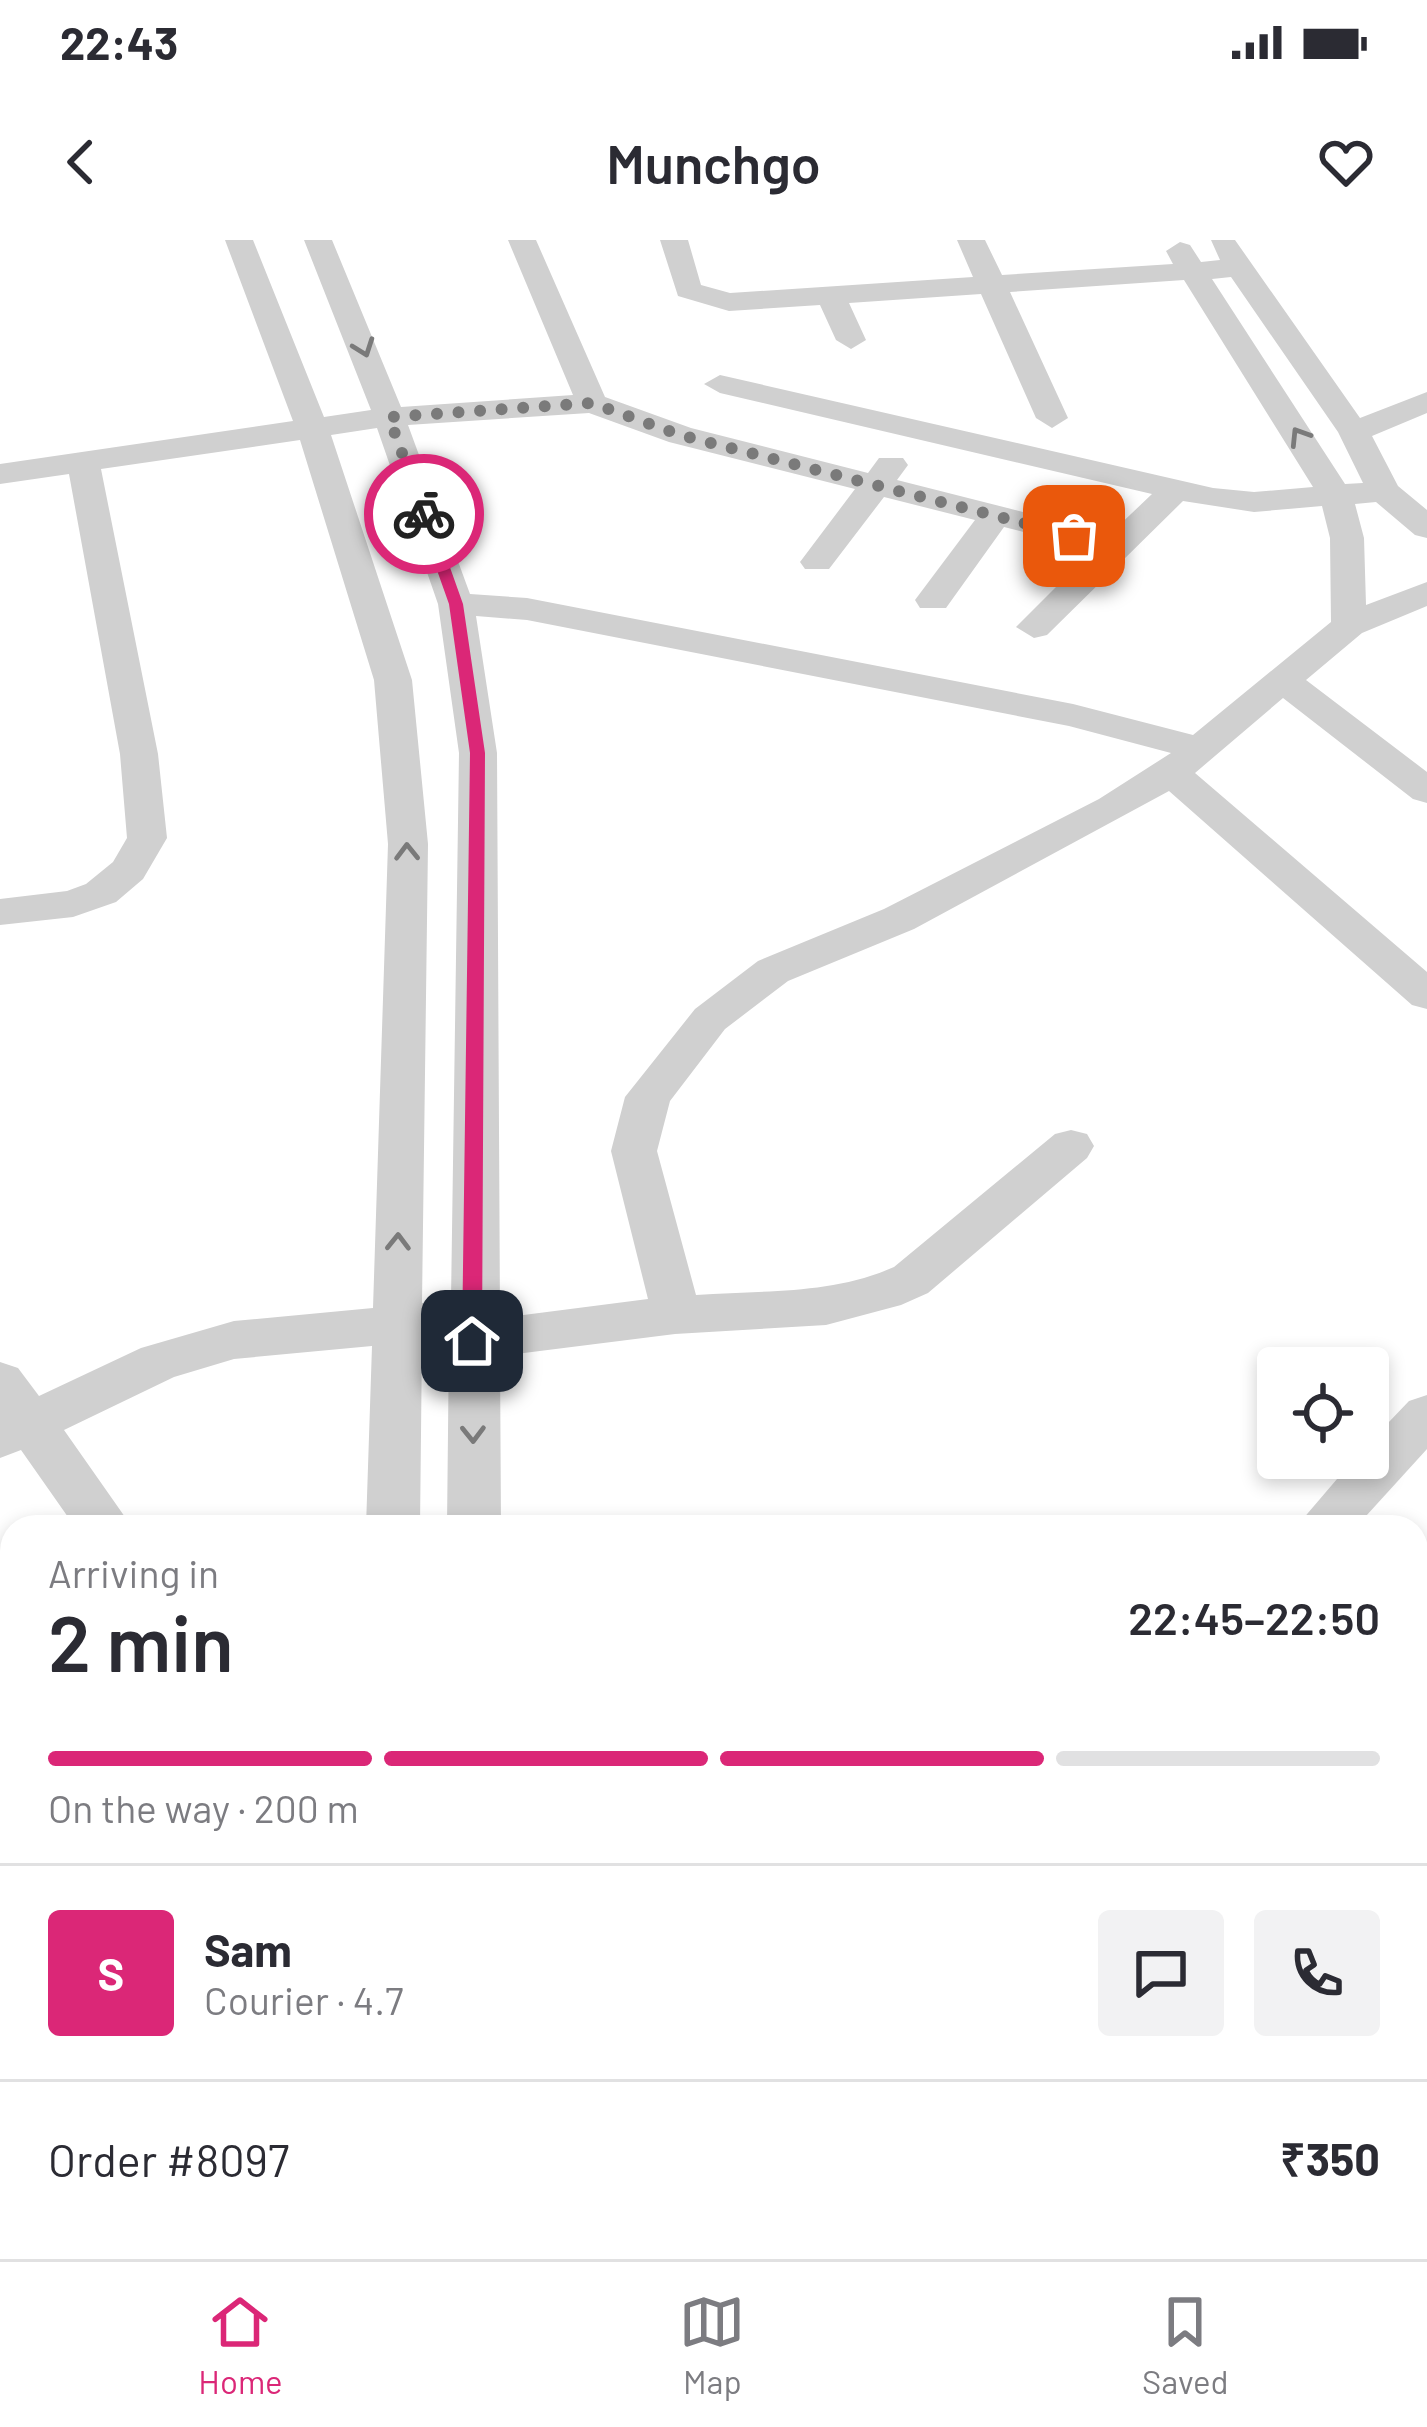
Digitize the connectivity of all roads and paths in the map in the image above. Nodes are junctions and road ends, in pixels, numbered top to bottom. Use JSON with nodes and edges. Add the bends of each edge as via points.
{"nodes":[{"id":1,"x":239,"y":240,"type":"edge"},
{"id":2,"x":319,"y":240,"type":"edge"},
{"id":3,"x":522,"y":240,"type":"edge"},
{"id":4,"x":674,"y":240,"type":"edge"},
{"id":5,"x":970,"y":240,"type":"edge"},
{"id":6,"x":1173,"y":240,"type":"edge"},
{"id":7,"x":1221,"y":240,"type":"edge"},
{"id":8,"x":1238,"y":268,"type":"junction"},
{"id":9,"x":1192,"y":272,"type":"junction"},
{"id":10,"x":993,"y":286,"type":"junction"},
{"id":11,"x":831,"y":295,"type":"junction"},
{"id":12,"x":851,"y":340,"type":"dead end"},
{"id":13,"x":1427,"y":402,"type":"edge"},
{"id":14,"x":592,"y":403,"type":"junction"},
{"id":15,"x":389,"y":417,"type":"junction"},
{"id":16,"x":1052,"y":418,"type":"dead end"},
{"id":17,"x":312,"y":428,"type":"junction"},
{"id":18,"x":918,"y":431,"type":"junction"},
{"id":19,"x":1354,"y":432,"type":"junction"},
{"id":20,"x":680,"y":435,"type":"junction"},
{"id":21,"x":82,"y":462,"type":"junction"},
{"id":22,"x":0,"y":474,"type":"edge"},
{"id":23,"x":875,"y":485,"type":"junction"},
{"id":24,"x":1384,"y":491,"type":"junction"},
{"id":25,"x":1173,"y":492,"type":"junction"},
{"id":26,"x":1336,"y":496,"type":"junction"},
{"id":27,"x":996,"y":515,"type":"junction"},
{"id":28,"x":1427,"y":528,"type":"edge"},
{"id":29,"x":1114,"y":545,"type":"junction"},
{"id":30,"x":817,"y":562,"type":"dead end"},
{"id":31,"x":1424,"y":598,"type":"edge"},
{"id":32,"x":933,"y":601,"type":"dead end"},
{"id":33,"x":456,"y":604,"type":"junction"},
{"id":34,"x":1349,"y":625,"type":"junction"},
{"id":35,"x":1034,"y":627,"type":"dead end"},
{"id":36,"x":1283,"y":680,"type":"junction"},
{"id":37,"x":1186,"y":761,"type":"junction"},
{"id":38,"x":1427,"y":791,"type":"edge"},
{"id":39,"x":0,"y":911,"type":"edge"},
{"id":40,"x":1427,"y":995,"type":"edge"},
{"id":41,"x":1071,"y":1146,"type":"dead end"},
{"id":42,"x":676,"y":1315,"type":"junction"},
{"id":43,"x":396,"y":1324,"type":"junction"},
{"id":44,"x":472,"y":1329,"type":"junction"},
{"id":45,"x":9,"y":1413,"type":"edge"},
{"id":46,"x":1427,"y":1414,"type":"edge"},
{"id":47,"x":95,"y":1515,"type":"edge"},
{"id":48,"x":393,"y":1515,"type":"edge"},
{"id":49,"x":474,"y":1515,"type":"edge"},
{"id":50,"x":1334,"y":1515,"type":"edge"}],
"edges":[{"from":1,"to":17,"type":"street"},
{"from":2,"to":15,"type":"street","one_way":true},
{"from":3,"to":14,"type":"street"},
{"from":4,"to":11,"type":"street","via":[[688,290],[704,299]]},
{"from":5,"to":10,"type":"street"},
{"from":6,"to":9,"type":"street"},
{"from":7,"to":8,"type":"street"},
{"from":8,"to":9,"type":"street"},
{"from":8,"to":19,"type":"street"},
{"from":9,"to":10,"type":"street"},
{"from":26,"to":9,"type":"street","one_way":true},
{"from":10,"to":11,"type":"street"},
{"from":10,"to":16,"type":"street"},
{"from":11,"to":12,"type":"street"},
{"from":13,"to":19,"type":"street"},
{"from":14,"to":15,"type":"street"},
{"from":14,"to":20,"type":"street"},
{"from":15,"to":17,"type":"street"},
{"from":15,"to":33,"type":"street"},
{"from":17,"to":21,"type":"street"},
{"from":43,"to":17,"type":"street","one_way":true,"via":[[408,844],[402,774],[393,680]]},
{"from":18,"to":20,"type":"street","via":[[731,371]]},
{"from":18,"to":23,"type":"street"},
{"from":18,"to":25,"type":"street"},
{"from":19,"to":24,"type":"street"},
{"from":20,"to":23,"type":"street"},
{"from":21,"to":22,"type":"street"},
{"from":21,"to":39,"type":"street","via":[[139,754],[147,838],[129,870],[101,893]]},
{"from":23,"to":27,"type":"street"},
{"from":23,"to":30,"type":"street"},
{"from":24,"to":26,"type":"street"},
{"from":24,"to":28,"type":"street"},
{"from":25,"to":26,"type":"street","via":[[1254,502]]},
{"from":25,"to":29,"type":"street"},
{"from":26,"to":34,"type":"street","via":[[1347,538]]},
{"from":27,"to":29,"type":"street"},
{"from":27,"to":32,"type":"street"},
{"from":29,"to":35,"type":"street"},
{"from":31,"to":34,"type":"street"},
{"from":33,"to":37,"type":"street","via":[[527,610],[1073,715]]},
{"from":33,"to":44,"type":"street","via":[[478,753]]},
{"from":34,"to":36,"type":"street"},
{"from":36,"to":37,"type":"street"},
{"from":36,"to":38,"type":"street"},
{"from":37,"to":40,"type":"street"},
{"from":37,"to":42,"type":"street","via":[[1004,867],[773,971],[710,1019],[648,1097],[634,1151]]},
{"from":41,"to":42,"type":"street","via":[[884,1294],[848,1305]]},
{"from":42,"to":44,"type":"street"},
{"from":43,"to":44,"type":"street"},
{"from":43,"to":45,"type":"street","via":[[234,1340]]},
{"from":43,"to":48,"type":"street"},
{"from":44,"to":49,"type":"street","one_way":true},
{"from":45,"to":47,"type":"street"},
{"from":46,"to":50,"type":"street"}]}
